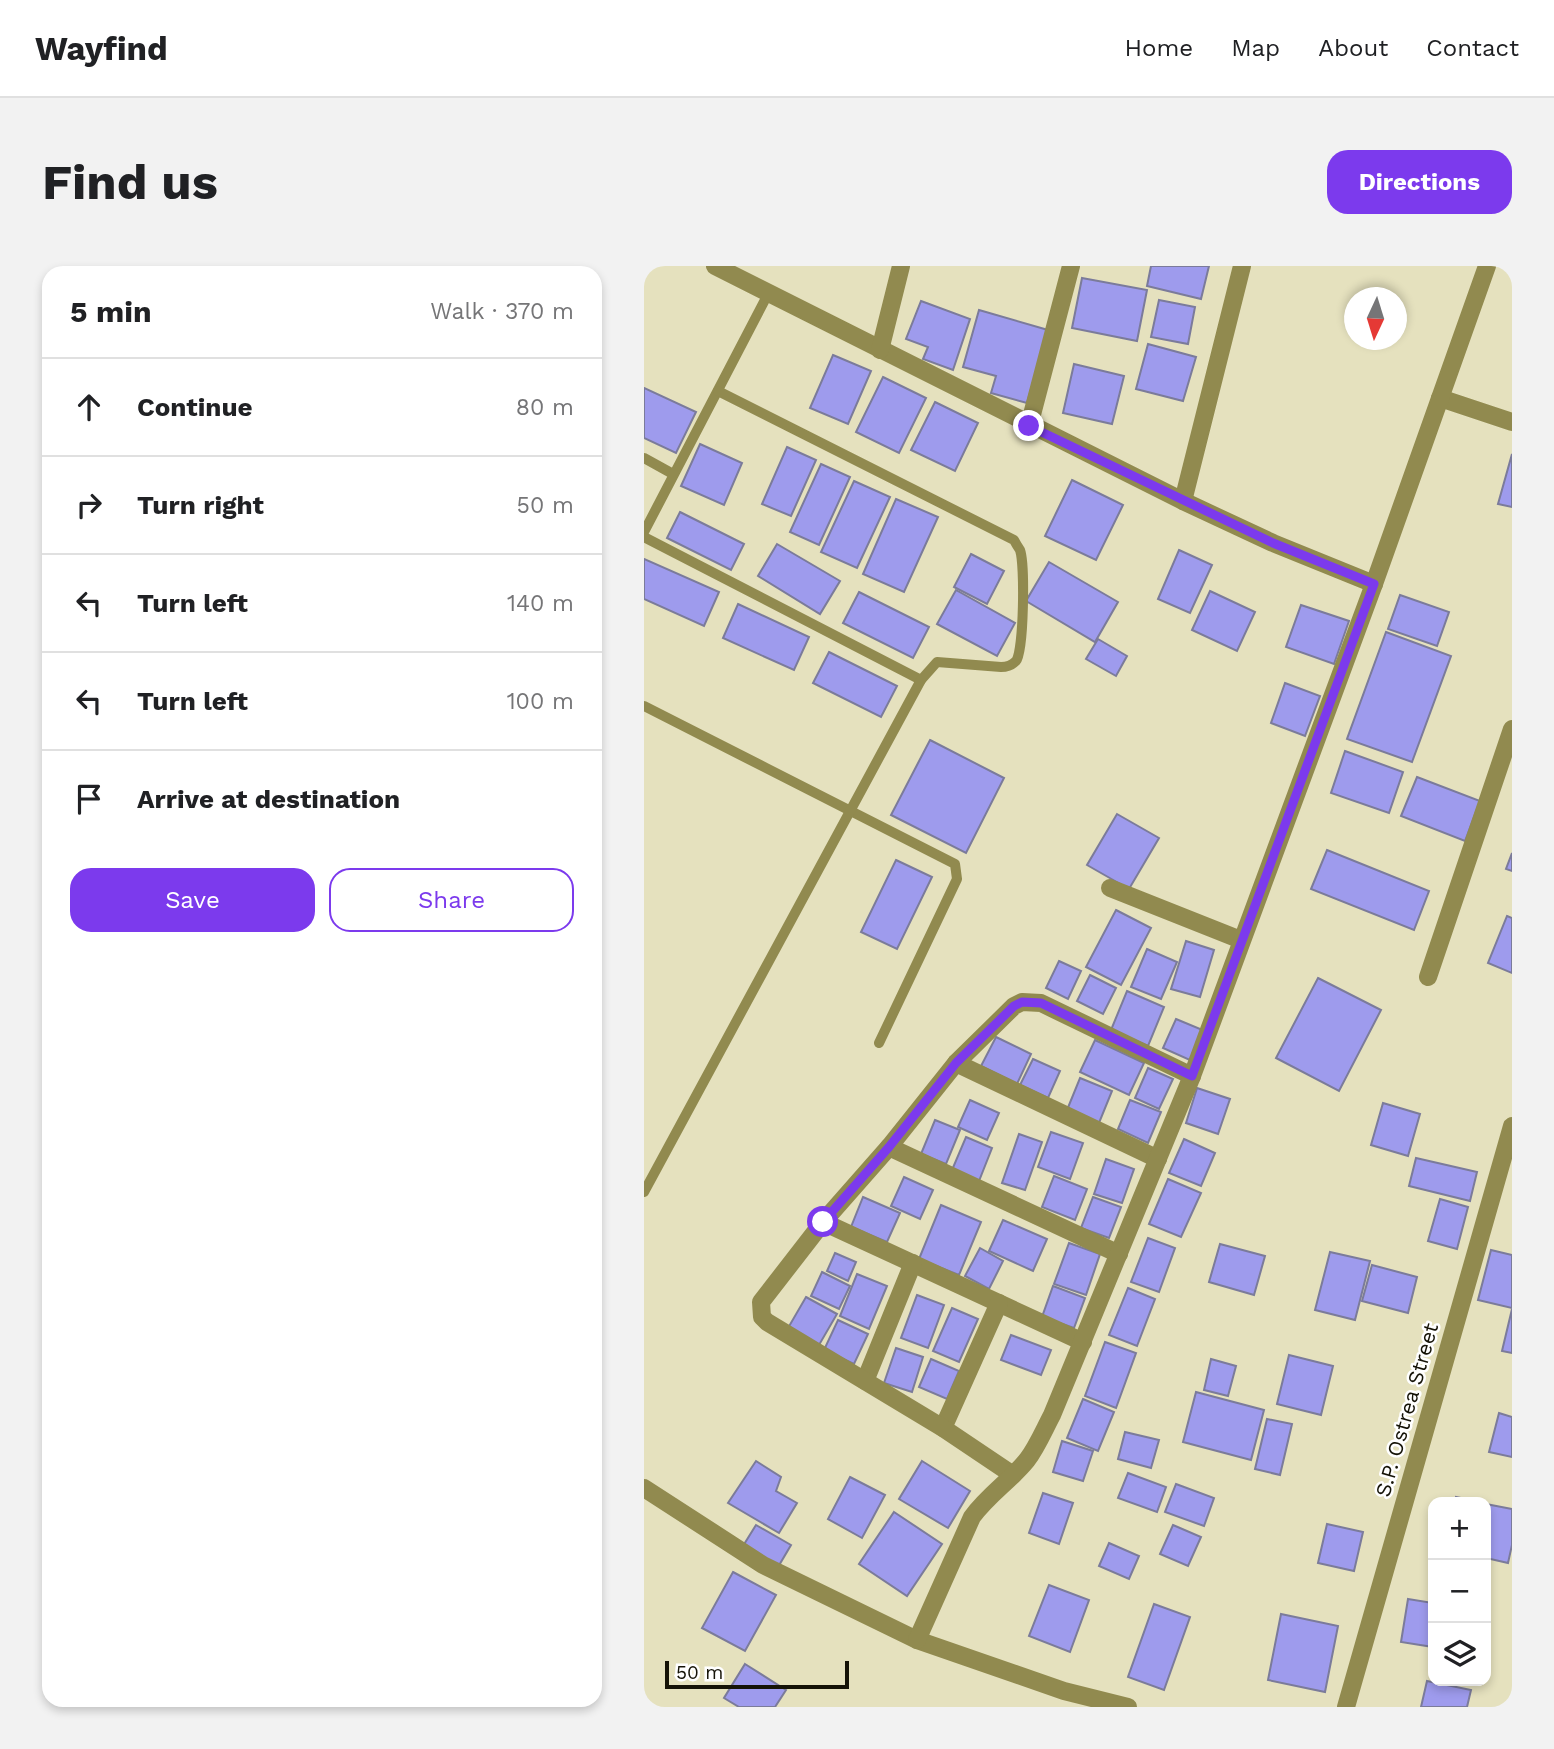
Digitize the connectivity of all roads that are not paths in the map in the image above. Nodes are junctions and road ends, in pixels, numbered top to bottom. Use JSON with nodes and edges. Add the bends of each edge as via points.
{"nodes":[{"id":1,"x":901,"y":266,"type":"edge"},
{"id":2,"x":1071,"y":266,"type":"edge"},
{"id":3,"x":1242,"y":266,"type":"edge"},
{"id":4,"x":1487,"y":266,"type":"edge"},
{"id":5,"x":723,"y":268,"type":"edge"},
{"id":6,"x":768,"y":294,"type":"junction"},
{"id":7,"x":880,"y":350,"type":"junction"},
{"id":8,"x":718,"y":391,"type":"junction"},
{"id":9,"x":1440,"y":398,"type":"junction"},
{"id":10,"x":1512,"y":422,"type":"edge"},
{"id":11,"x":1029,"y":426,"type":"junction"},
{"id":12,"x":644,"y":458,"type":"edge"},
{"id":13,"x":673,"y":474,"type":"junction"},
{"id":14,"x":1183,"y":501,"type":"junction"},
{"id":15,"x":644,"y":535,"type":"edge"},
{"id":16,"x":1374,"y":584,"type":"junction"},
{"id":17,"x":921,"y":680,"type":"junction"},
{"id":18,"x":644,"y":706,"type":"edge"},
{"id":19,"x":1512,"y":729,"type":"edge"},
{"id":20,"x":851,"y":811,"type":"junction"},
{"id":21,"x":1110,"y":888,"type":"dead end"},
{"id":22,"x":1241,"y":940,"type":"junction"},
{"id":23,"x":1428,"y":977,"type":"dead end"},
{"id":24,"x":879,"y":1043,"type":"dead end"},
{"id":25,"x":956,"y":1063,"type":"junction"},
{"id":26,"x":1192,"y":1076,"type":"junction"},
{"id":27,"x":1512,"y":1127,"type":"edge"},
{"id":28,"x":889,"y":1147,"type":"junction"},
{"id":29,"x":1158,"y":1159,"type":"junction"},
{"id":30,"x":644,"y":1192,"type":"edge"},
{"id":31,"x":823,"y":1222,"type":"junction"},
{"id":32,"x":1119,"y":1254,"type":"junction"},
{"id":33,"x":913,"y":1264,"type":"junction"},
{"id":34,"x":999,"y":1303,"type":"junction"},
{"id":35,"x":1083,"y":1342,"type":"junction"},
{"id":36,"x":865,"y":1381,"type":"junction"},
{"id":37,"x":943,"y":1428,"type":"junction"},
{"id":38,"x":1013,"y":1475,"type":"junction"},
{"id":39,"x":644,"y":1488,"type":"edge"},
{"id":40,"x":917,"y":1640,"type":"junction"},
{"id":41,"x":1128,"y":1707,"type":"edge"},
{"id":42,"x":1346,"y":1707,"type":"edge"}],
"edges":[{"from":1,"to":7,"type":"street"},
{"from":2,"to":11,"type":"street"},
{"from":3,"to":14,"type":"street"},
{"from":4,"to":9,"type":"street"},
{"from":5,"to":6,"type":"street"},
{"from":6,"to":7,"type":"street"},
{"from":6,"to":8,"type":"lane"},
{"from":7,"to":11,"type":"street"},
{"from":8,"to":13,"type":"lane"},
{"from":8,"to":17,"type":"lane","via":[[1014,540],[1022,563],[1017,660],[1001,667],[937,662]]},
{"from":9,"to":10,"type":"street"},
{"from":9,"to":16,"type":"street"},
{"from":11,"to":14,"type":"street"},
{"from":12,"to":13,"type":"lane"},
{"from":13,"to":15,"type":"lane"},
{"from":14,"to":16,"type":"street"},
{"from":15,"to":17,"type":"lane"},
{"from":16,"to":22,"type":"street"},
{"from":17,"to":20,"type":"lane"},
{"from":18,"to":20,"type":"lane"},
{"from":19,"to":23,"type":"street"},
{"from":20,"to":24,"type":"lane","via":[[949,859],[958,872]]},
{"from":20,"to":30,"type":"lane"},
{"from":21,"to":22,"type":"street"},
{"from":22,"to":26,"type":"street"},
{"from":25,"to":26,"type":"street","via":[[1014,1006],[1031,1002]]},
{"from":25,"to":28,"type":"street"},
{"from":25,"to":29,"type":"street"},
{"from":26,"to":29,"type":"street"},
{"from":27,"to":42,"type":"street","name":"S.P. Ostrea Street"},
{"from":28,"to":31,"type":"street"},
{"from":28,"to":32,"type":"street"},
{"from":29,"to":32,"type":"street"},
{"from":31,"to":33,"type":"street"},
{"from":31,"to":36,"type":"street","via":[[763,1296],[760,1310],[767,1322]]},
{"from":32,"to":35,"type":"street"},
{"from":33,"to":34,"type":"street"},
{"from":33,"to":36,"type":"street"},
{"from":34,"to":35,"type":"street"},
{"from":34,"to":37,"type":"street"},
{"from":35,"to":38,"type":"street","via":[[1039,1440]]},
{"from":36,"to":37,"type":"street"},
{"from":37,"to":38,"type":"street"},
{"from":38,"to":40,"type":"street","via":[[972,1517]]},
{"from":39,"to":40,"type":"street","via":[[763,1565]]},
{"from":40,"to":41,"type":"street","via":[[1064,1691]]}]}
